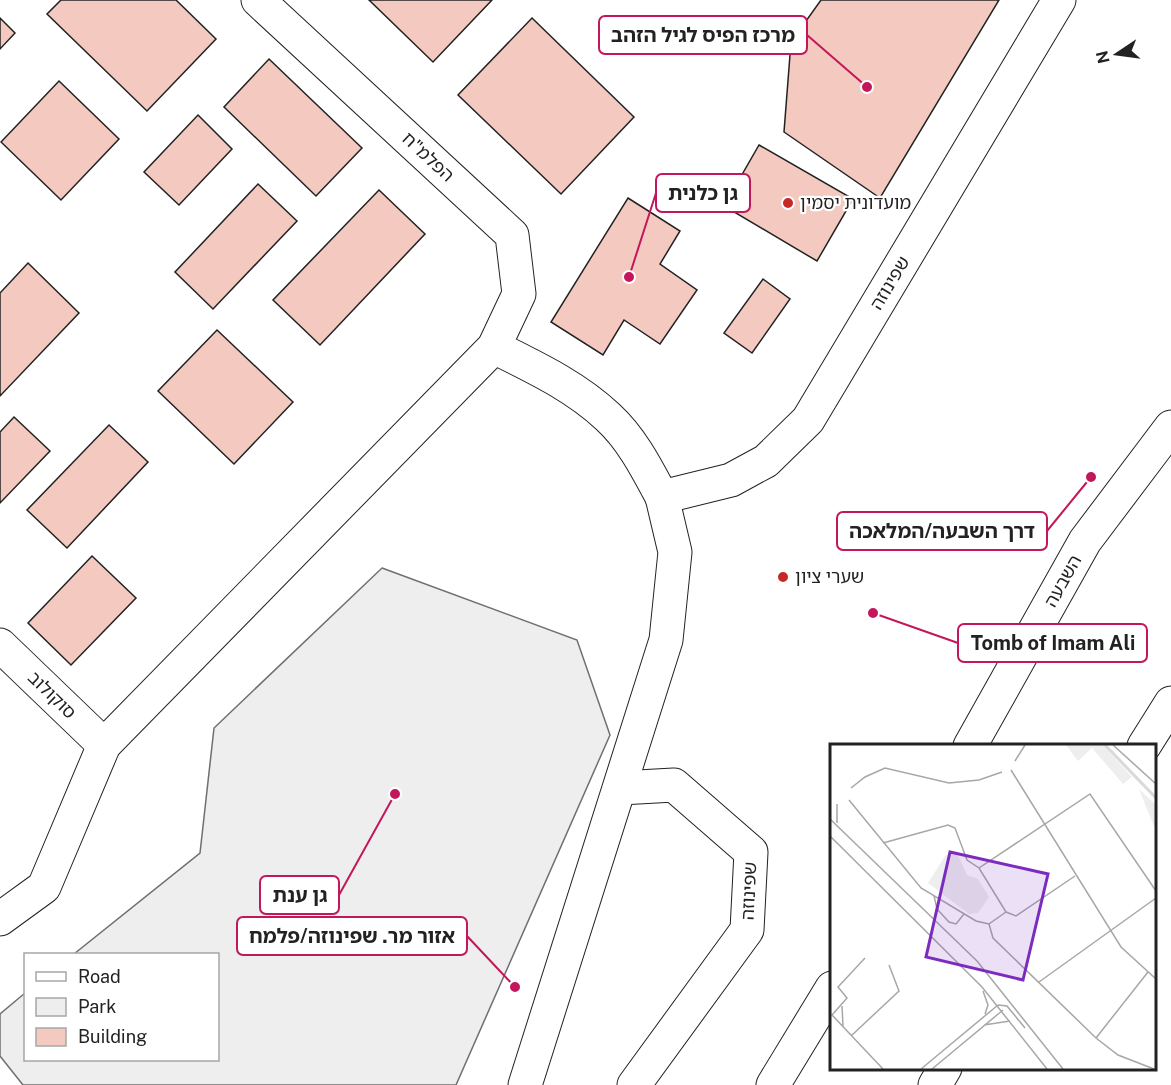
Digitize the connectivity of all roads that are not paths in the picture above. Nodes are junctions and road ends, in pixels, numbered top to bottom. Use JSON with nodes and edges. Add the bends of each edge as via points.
{"nodes":[{"id":1,"x":258,"y":0,"type":"edge"},
{"id":2,"x":1059,"y":0,"type":"edge"},
{"id":3,"x":494,"y":347,"type":"junction"},
{"id":4,"x":1171,"y":427,"type":"edge"},
{"id":5,"x":662,"y":497,"type":"junction"},
{"id":6,"x":0,"y":645,"type":"edge"},
{"id":7,"x":1171,"y":703,"type":"edge"},
{"id":8,"x":971,"y":744,"type":"edge"},
{"id":9,"x":1145,"y":744,"type":"edge"},
{"id":10,"x":104,"y":745,"type":"junction"},
{"id":11,"x":620,"y":788,"type":"junction"},
{"id":12,"x":0,"y":919,"type":"edge"},
{"id":13,"x":830,"y":991,"type":"edge"},
{"id":14,"x":944,"y":1070,"type":"edge"},
{"id":15,"x":525,"y":1085,"type":"edge"},
{"id":16,"x":634,"y":1085,"type":"edge"},
{"id":17,"x":773,"y":1085,"type":"edge"},
{"id":18,"x":935,"y":1085,"type":"edge"}],
"edges":[{"from":1,"to":3,"type":"main road","name":"הפלמ\"ח","via":[[512,235],[519,294]]},
{"from":2,"to":5,"type":"main road","name":"שפינוזה","via":[[808,420],[766,461],[731,480]]},
{"from":3,"to":5,"type":"main road","via":[[550,375],[608,417],[639,455]]},
{"from":3,"to":10,"type":"main road","name":"הפלמ\"ח"},
{"from":4,"to":8,"type":"main road","name":"השבעה","via":[[1085,541]]},
{"from":5,"to":11,"type":"main road","via":[[675,552],[666,640]]},
{"from":6,"to":10,"type":"main road","name":"סוקולוב"},
{"from":7,"to":9,"type":"main road"},
{"from":10,"to":12,"type":"main road","via":[[44,887]]},
{"from":11,"to":15,"type":"main road"},
{"from":11,"to":16,"type":"main road","name":"שפינוזה","via":[[674,785],[751,852],[747,930]]},
{"from":13,"to":17,"type":"main road"},
{"from":14,"to":18,"type":"main road"}]}
